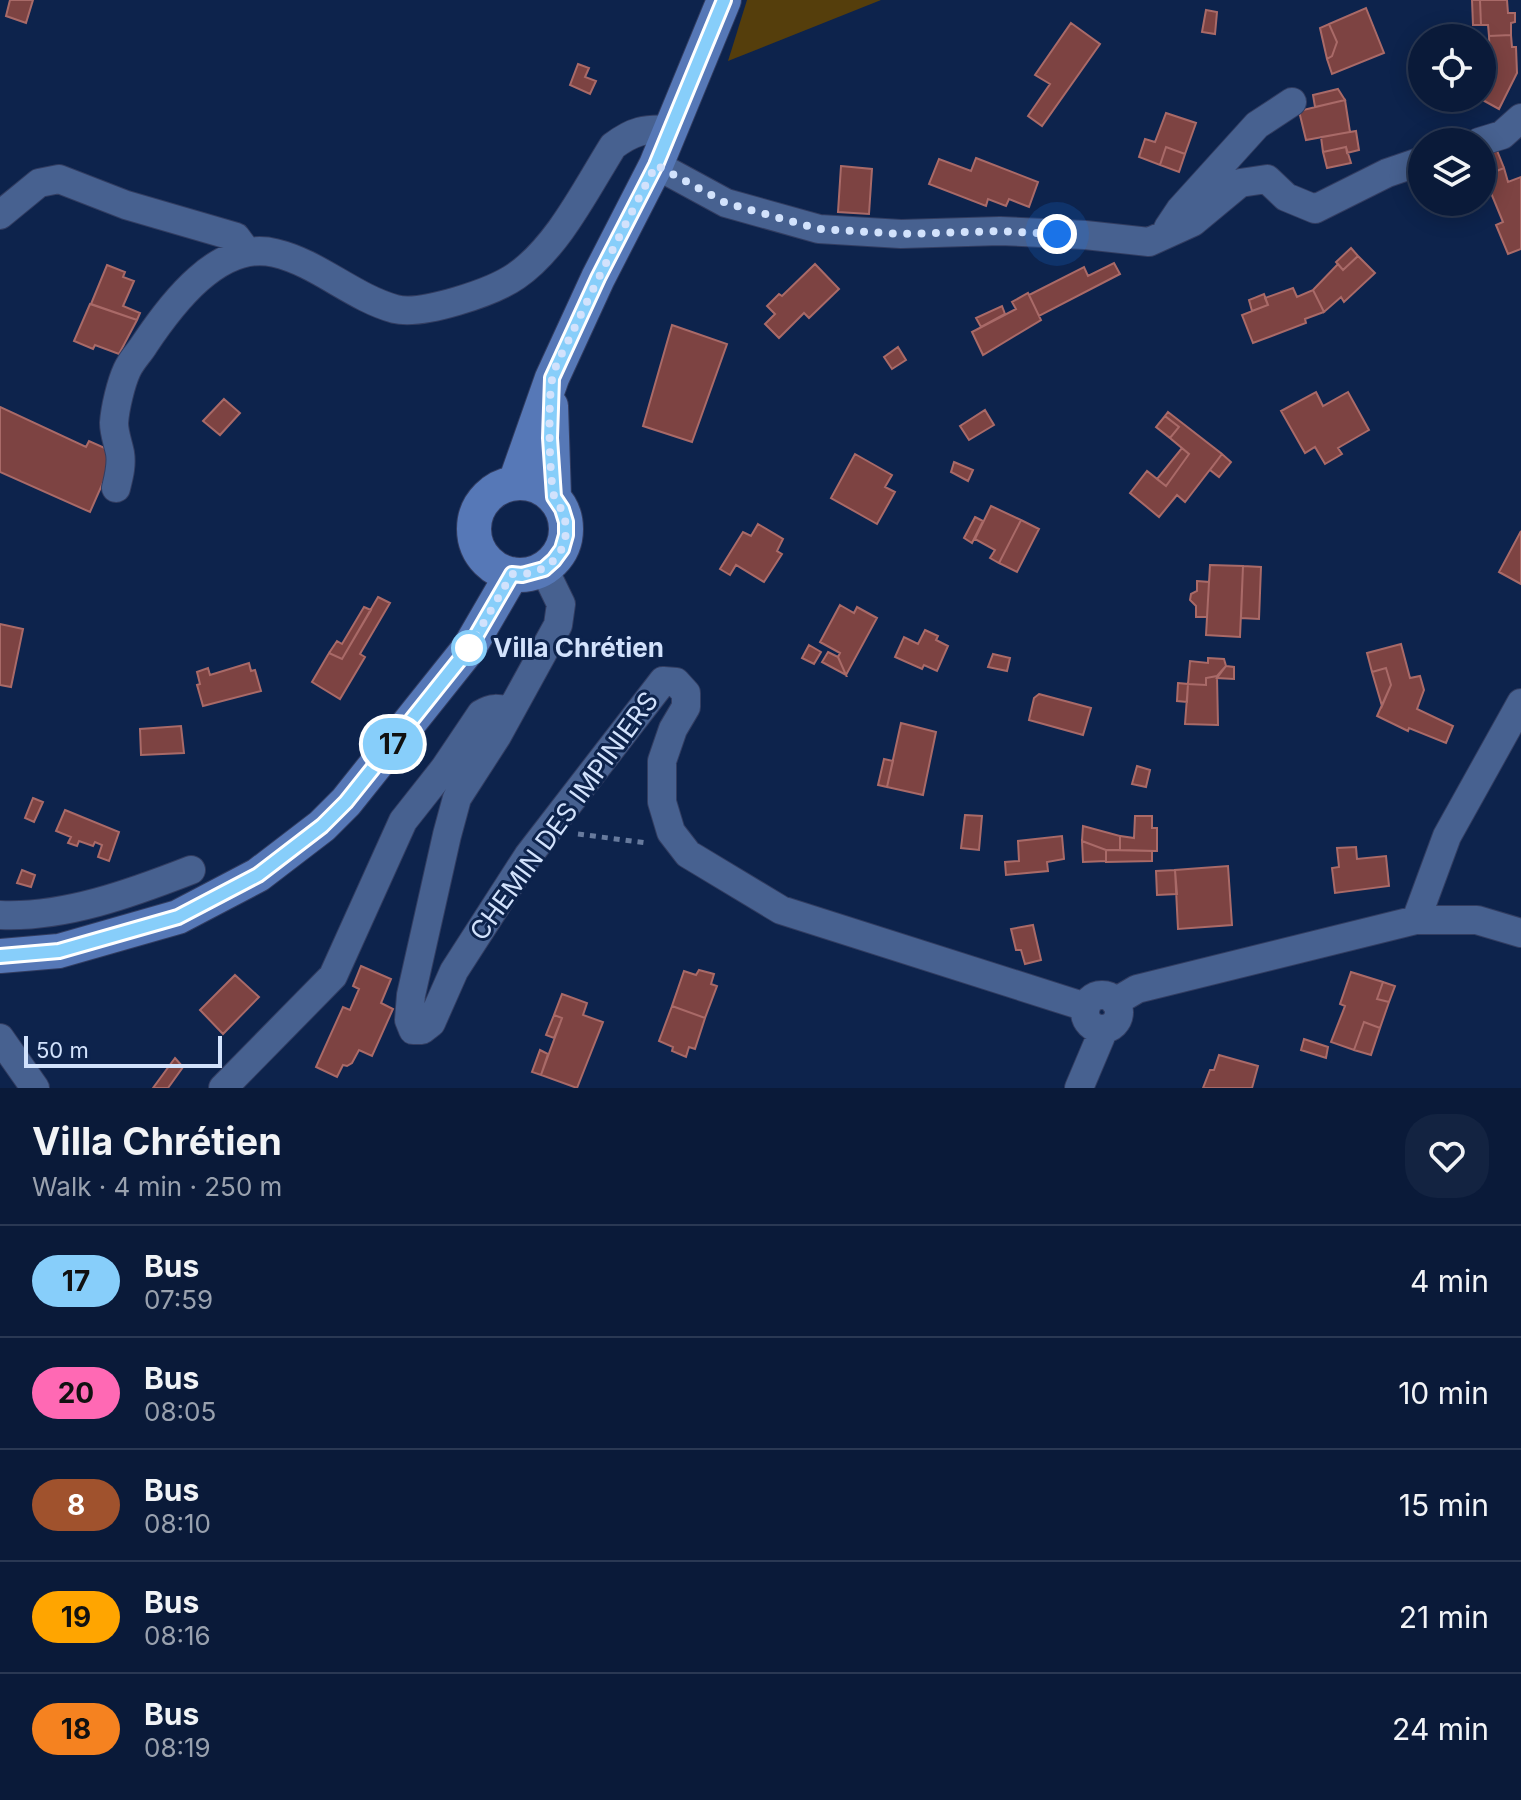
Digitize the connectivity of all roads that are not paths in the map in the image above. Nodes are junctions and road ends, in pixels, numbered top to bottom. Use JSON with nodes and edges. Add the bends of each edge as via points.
{"nodes":[{"id":1,"x":724,"y":0,"type":"edge"},
{"id":2,"x":1292,"y":102,"type":"dead end"},
{"id":3,"x":1521,"y":118,"type":"edge"},
{"id":4,"x":671,"y":130,"type":"junction"},
{"id":5,"x":1496,"y":137,"type":"edge"},
{"id":6,"x":656,"y":165,"type":"junction"},
{"id":7,"x":1408,"y":166,"type":"edge"},
{"id":8,"x":0,"y":215,"type":"edge"},
{"id":9,"x":1163,"y":236,"type":"junction"},
{"id":10,"x":247,"y":252,"type":"junction"},
{"id":11,"x":552,"y":378,"type":"junction"},
{"id":12,"x":515,"y":483,"type":"junction"},
{"id":13,"x":116,"y":488,"type":"dead end"},
{"id":14,"x":554,"y":497,"type":"junction"},
{"id":15,"x":513,"y":567,"type":"junction"},
{"id":16,"x":1521,"y":703,"type":"edge"},
{"id":17,"x":510,"y":712,"type":"junction"},
{"id":18,"x":191,"y":870,"type":"dead end"},
{"id":19,"x":0,"y":915,"type":"edge"},
{"id":20,"x":1416,"y":920,"type":"junction"},
{"id":21,"x":1521,"y":933,"type":"edge"},
{"id":22,"x":0,"y":956,"type":"edge"},
{"id":23,"x":1115,"y":1002,"type":"junction"},
{"id":24,"x":1086,"y":1007,"type":"junction"},
{"id":25,"x":1104,"y":1029,"type":"junction"},
{"id":26,"x":0,"y":1038,"type":"edge"},
{"id":27,"x":35,"y":1088,"type":"edge"},
{"id":28,"x":223,"y":1088,"type":"edge"},
{"id":29,"x":1079,"y":1088,"type":"edge"}],
"edges":[{"from":1,"to":4,"type":"main road"},
{"from":2,"to":9,"type":"street","via":[[1257,125]]},
{"from":3,"to":5,"type":"street"},
{"from":4,"to":6,"type":"main road"},
{"from":4,"to":10,"type":"street","via":[[646,128],[613,146],[545,253],[515,278],[479,294],[398,310],[284,256]]},
{"from":6,"to":9,"type":"street","via":[[726,203],[819,229],[901,234],[1000,231],[1149,242]]},
{"from":6,"to":11,"type":"main road"},
{"from":7,"to":9,"type":"street","via":[[1315,209],[1286,197],[1267,179],[1240,183],[1193,222]]},
{"from":8,"to":10,"type":"street","via":[[39,183],[59,179],[236,237]]},
{"from":10,"to":13,"type":"street","via":[[199,279],[169,308],[127,371],[114,421],[121,467]]},
{"from":11,"to":12,"type":"main road"},
{"from":11,"to":14,"type":"main road"},
{"from":12,"to":14,"type":"main road","via":[[543,488]]},
{"from":12,"to":15,"type":"main road","via":[[489,494],[480,506],[474,533]]},
{"from":14,"to":15,"type":"main road","via":[[562,509],[566,535],[562,549],[554,560]]},
{"from":15,"to":17,"type":"street","name":"CHEMIN DES IMPINIERS","via":[[546,603],[516,675]]},
{"from":15,"to":22,"type":"main road","via":[[469,648],[346,802],[258,875],[178,917],[59,951]]},
{"from":16,"to":20,"type":"street","via":[[1447,836]]},
{"from":17,"to":24,"type":"street","name":"CHEMIN DES IMPINIERS","via":[[457,798],[411,995],[413,1030],[431,1023],[454,971],[528,856],[663,681],[676,682],[686,693],[686,707],[662,761],[662,802],[671,832],[688,854],[781,910]]},
{"from":17,"to":28,"type":"street","via":[[498,708],[481,714],[403,821],[333,976]]},
{"from":18,"to":19,"type":"street","via":[[121,897],[23,916]]},
{"from":20,"to":21,"type":"street","via":[[1477,920]]},
{"from":20,"to":23,"type":"street","via":[[1137,989]]},
{"from":23,"to":24,"type":"street","via":[[1099,995]]},
{"from":23,"to":25,"type":"street","via":[[1117,1019]]},
{"from":24,"to":25,"type":"street","via":[[1089,1024]]},
{"from":25,"to":29,"type":"street"},
{"from":26,"to":27,"type":"street"}]}
